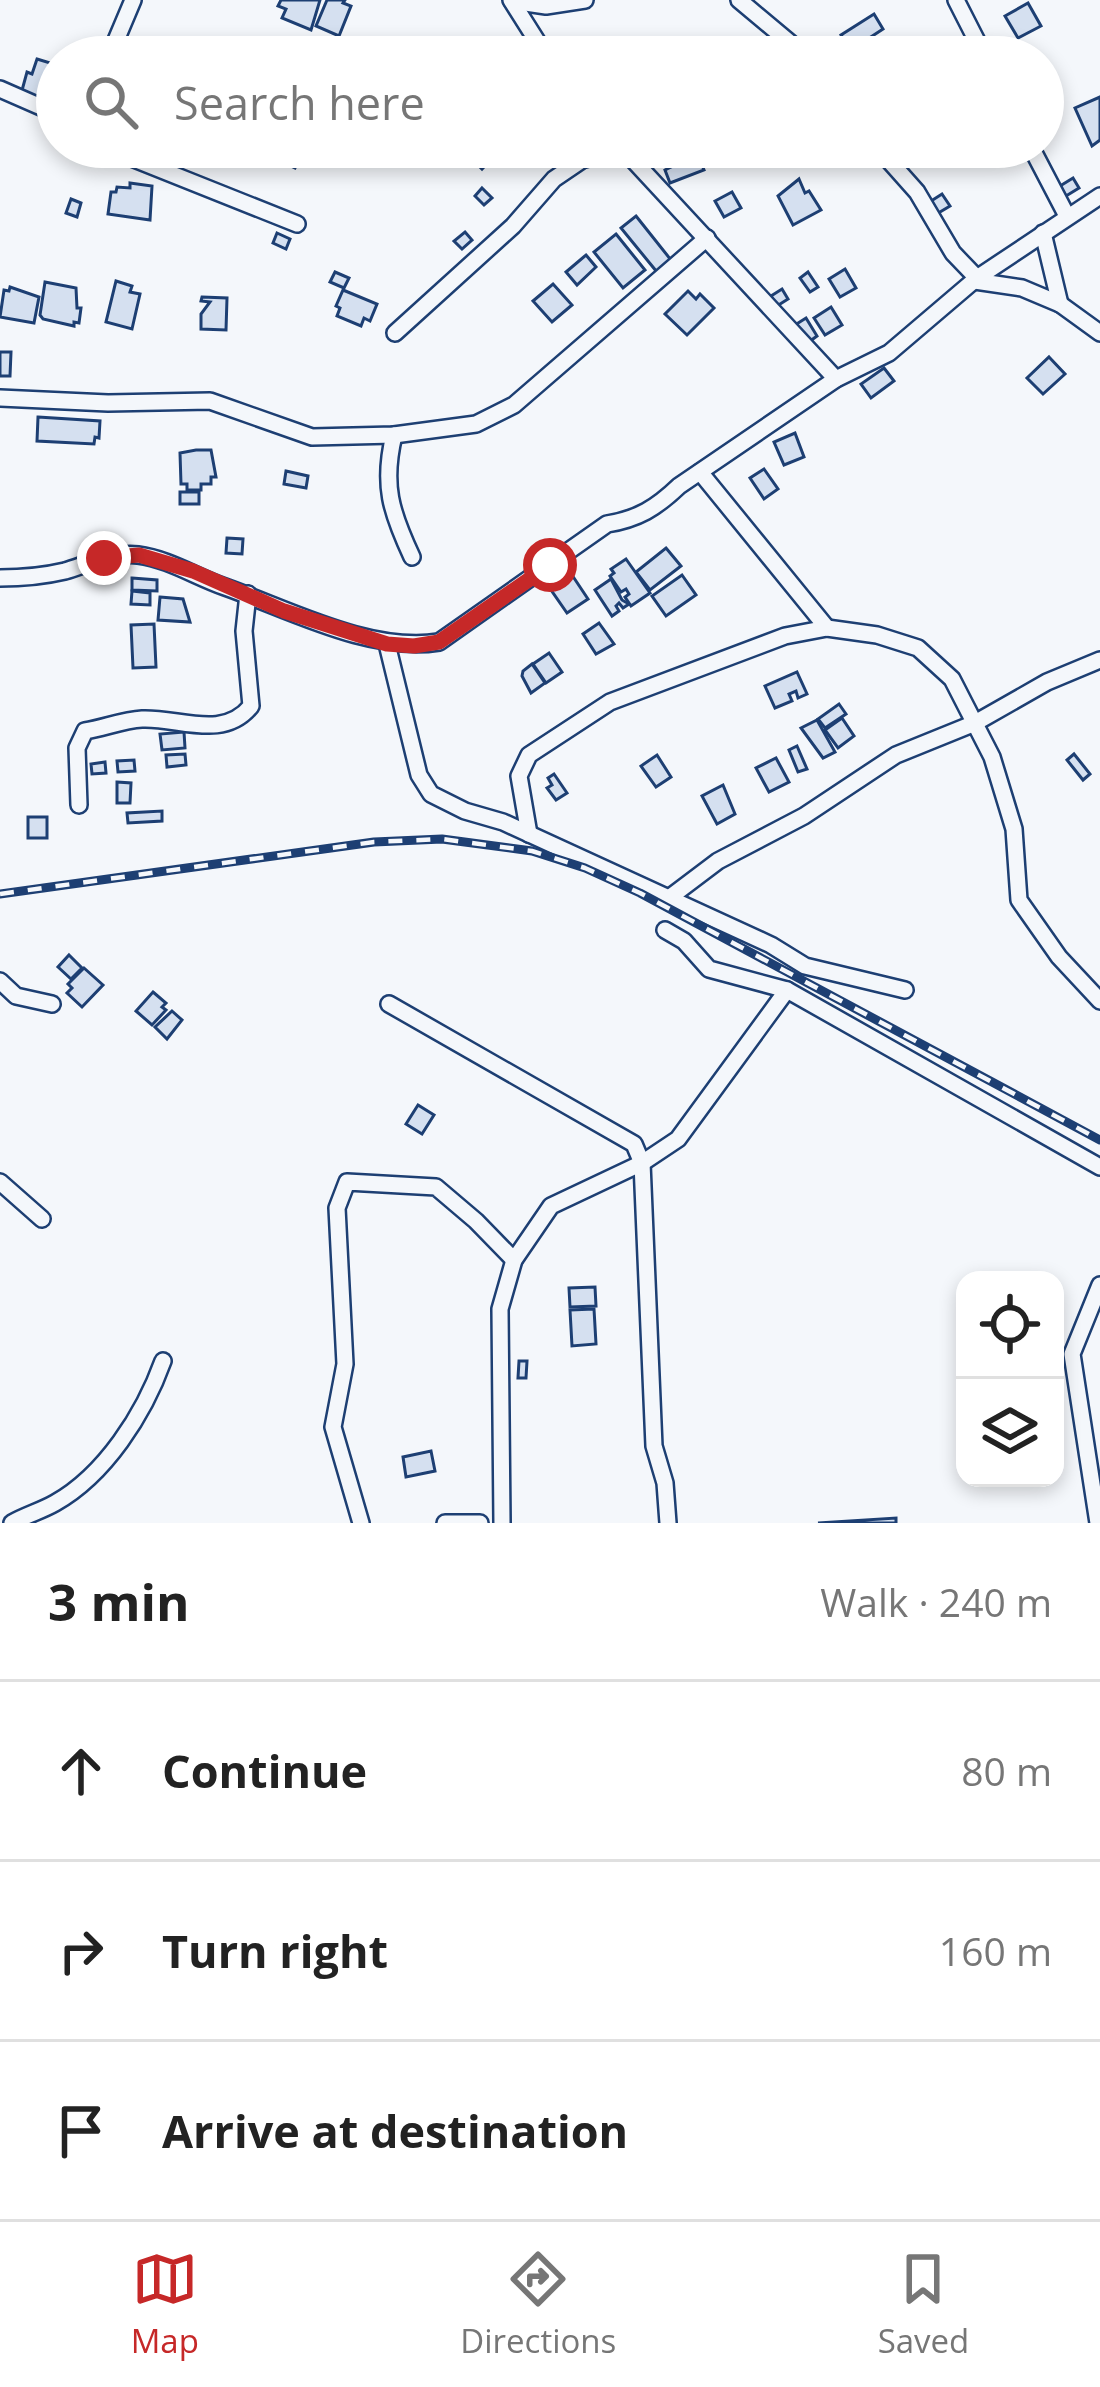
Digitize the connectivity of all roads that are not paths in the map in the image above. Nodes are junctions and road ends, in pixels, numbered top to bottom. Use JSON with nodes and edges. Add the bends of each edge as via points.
{"nodes":[{"id":1,"x":133,"y":0,"type":"edge"},
{"id":2,"x":512,"y":0,"type":"edge"},
{"id":3,"x":585,"y":0,"type":"edge"},
{"id":4,"x":740,"y":0,"type":"edge"},
{"id":5,"x":956,"y":0,"type":"edge"},
{"id":6,"x":118,"y":36,"type":"edge"},
{"id":7,"x":534,"y":36,"type":"edge"},
{"id":8,"x":782,"y":36,"type":"edge"},
{"id":9,"x":974,"y":36,"type":"edge"},
{"id":10,"x":0,"y":89,"type":"edge"},
{"id":11,"x":36,"y":105,"type":"edge"},
{"id":12,"x":156,"y":168,"type":"edge"},
{"id":13,"x":570,"y":168,"type":"edge"},
{"id":14,"x":641,"y":168,"type":"edge"},
{"id":15,"x":895,"y":168,"type":"edge"},
{"id":16,"x":1042,"y":168,"type":"edge"},
{"id":17,"x":1100,"y":196,"type":"edge"},
{"id":18,"x":1067,"y":216,"type":"junction"},
{"id":19,"x":296,"y":224,"type":"dead end"},
{"id":20,"x":1042,"y":233,"type":"junction"},
{"id":21,"x":707,"y":238,"type":"junction"},
{"id":22,"x":976,"y":279,"type":"junction"},
{"id":23,"x":1060,"y":304,"type":"junction"},
{"id":24,"x":395,"y":333,"type":"dead end"},
{"id":25,"x":1100,"y":333,"type":"edge"},
{"id":26,"x":836,"y":380,"type":"junction"},
{"id":27,"x":0,"y":398,"type":"edge"},
{"id":28,"x":394,"y":435,"type":"junction"},
{"id":29,"x":700,"y":472,"type":"junction"},
{"id":30,"x":412,"y":557,"type":"dead end"},
{"id":31,"x":0,"y":578,"type":"edge"},
{"id":32,"x":248,"y":594,"type":"junction"},
{"id":33,"x":827,"y":628,"type":"junction"},
{"id":34,"x":387,"y":644,"type":"junction"},
{"id":35,"x":1100,"y":660,"type":"edge"},
{"id":36,"x":975,"y":723,"type":"junction"},
{"id":37,"x":79,"y":806,"type":"dead end"},
{"id":38,"x":530,"y":834,"type":"junction"},
{"id":39,"x":669,"y":898,"type":"junction"},
{"id":40,"x":664,"y":930,"type":"dead end"},
{"id":41,"x":0,"y":981,"type":"edge"},
{"id":42,"x":788,"y":990,"type":"junction"},
{"id":43,"x":904,"y":990,"type":"dead end"},
{"id":44,"x":1100,"y":1001,"type":"edge"},
{"id":45,"x":52,"y":1004,"type":"dead end"},
{"id":46,"x":389,"y":1004,"type":"dead end"},
{"id":47,"x":642,"y":1163,"type":"junction"},
{"id":48,"x":1100,"y":1167,"type":"edge"},
{"id":49,"x":0,"y":1182,"type":"edge"},
{"id":50,"x":42,"y":1219,"type":"dead end"},
{"id":51,"x":514,"y":1261,"type":"junction"},
{"id":52,"x":1100,"y":1285,"type":"edge"},
{"id":53,"x":163,"y":1361,"type":"dead end"},
{"id":54,"x":12,"y":1523,"type":"edge"},
{"id":55,"x":361,"y":1523,"type":"edge"},
{"id":56,"x":445,"y":1523,"type":"edge"},
{"id":57,"x":479,"y":1523,"type":"edge"},
{"id":58,"x":502,"y":1523,"type":"edge"},
{"id":59,"x":668,"y":1523,"type":"edge"},
{"id":60,"x":1098,"y":1523,"type":"edge"}],
"edges":[{"from":1,"to":6,"type":"street"},
{"from":2,"to":3,"type":"street"},
{"from":2,"to":7,"type":"street"},
{"from":4,"to":8,"type":"street"},
{"from":5,"to":9,"type":"street"},
{"from":10,"to":11,"type":"street"},
{"from":12,"to":19,"type":"street"},
{"from":13,"to":24,"type":"street"},
{"from":14,"to":21,"type":"street"},
{"from":15,"to":22,"type":"street"},
{"from":16,"to":18,"type":"street"},
{"from":17,"to":18,"type":"street"},
{"from":18,"to":20,"type":"street"},
{"from":20,"to":22,"type":"street"},
{"from":20,"to":23,"type":"street"},
{"from":21,"to":26,"type":"street"},
{"from":21,"to":28,"type":"street","via":[[514,405],[476,424]]},
{"from":22,"to":23,"type":"street"},
{"from":22,"to":26,"type":"street","via":[[889,353]]},
{"from":23,"to":25,"type":"street"},
{"from":26,"to":29,"type":"street"},
{"from":27,"to":28,"type":"street","via":[[210,401],[312,437]]},
{"from":28,"to":30,"type":"street","via":[[386,465],[391,512]]},
{"from":29,"to":33,"type":"street"},
{"from":29,"to":34,"type":"street","via":[[635,520],[607,524],[439,642]]},
{"from":31,"to":32,"type":"street","via":[[139,555]]},
{"from":32,"to":34,"type":"street"},
{"from":32,"to":37,"type":"street","via":[[251,706],[231,721],[200,727],[144,719],[85,731],[77,748]]},
{"from":33,"to":36,"type":"street","via":[[918,648],[952,679]]},
{"from":33,"to":38,"type":"street","via":[[610,702],[529,754],[519,776]]},
{"from":34,"to":38,"type":"street","via":[[419,776],[431,794]]},
{"from":35,"to":36,"type":"street"},
{"from":36,"to":39,"type":"street","via":[[896,754]]},
{"from":36,"to":44,"type":"street","via":[[1014,829],[1019,900]]},
{"from":38,"to":39,"type":"street"},
{"from":39,"to":43,"type":"street","via":[[805,966]]},
{"from":40,"to":42,"type":"street","via":[[710,969]]},
{"from":41,"to":45,"type":"street","via":[[16,996]]},
{"from":42,"to":47,"type":"street","via":[[678,1139]]},
{"from":42,"to":48,"type":"street"},
{"from":46,"to":47,"type":"street","via":[[634,1144]]},
{"from":47,"to":51,"type":"street","via":[[550,1206]]},
{"from":47,"to":59,"type":"street","via":[[654,1446]]},
{"from":49,"to":50,"type":"street"},
{"from":51,"to":55,"type":"street","via":[[436,1187],[346,1182],[340,1190],[345,1364],[333,1427]]},
{"from":51,"to":58,"type":"street","via":[[500,1309]]},
{"from":52,"to":60,"type":"street","via":[[1072,1354]]},
{"from":53,"to":54,"type":"street","via":[[129,1430],[86,1479]]},
{"from":56,"to":57,"type":"street"}]}
